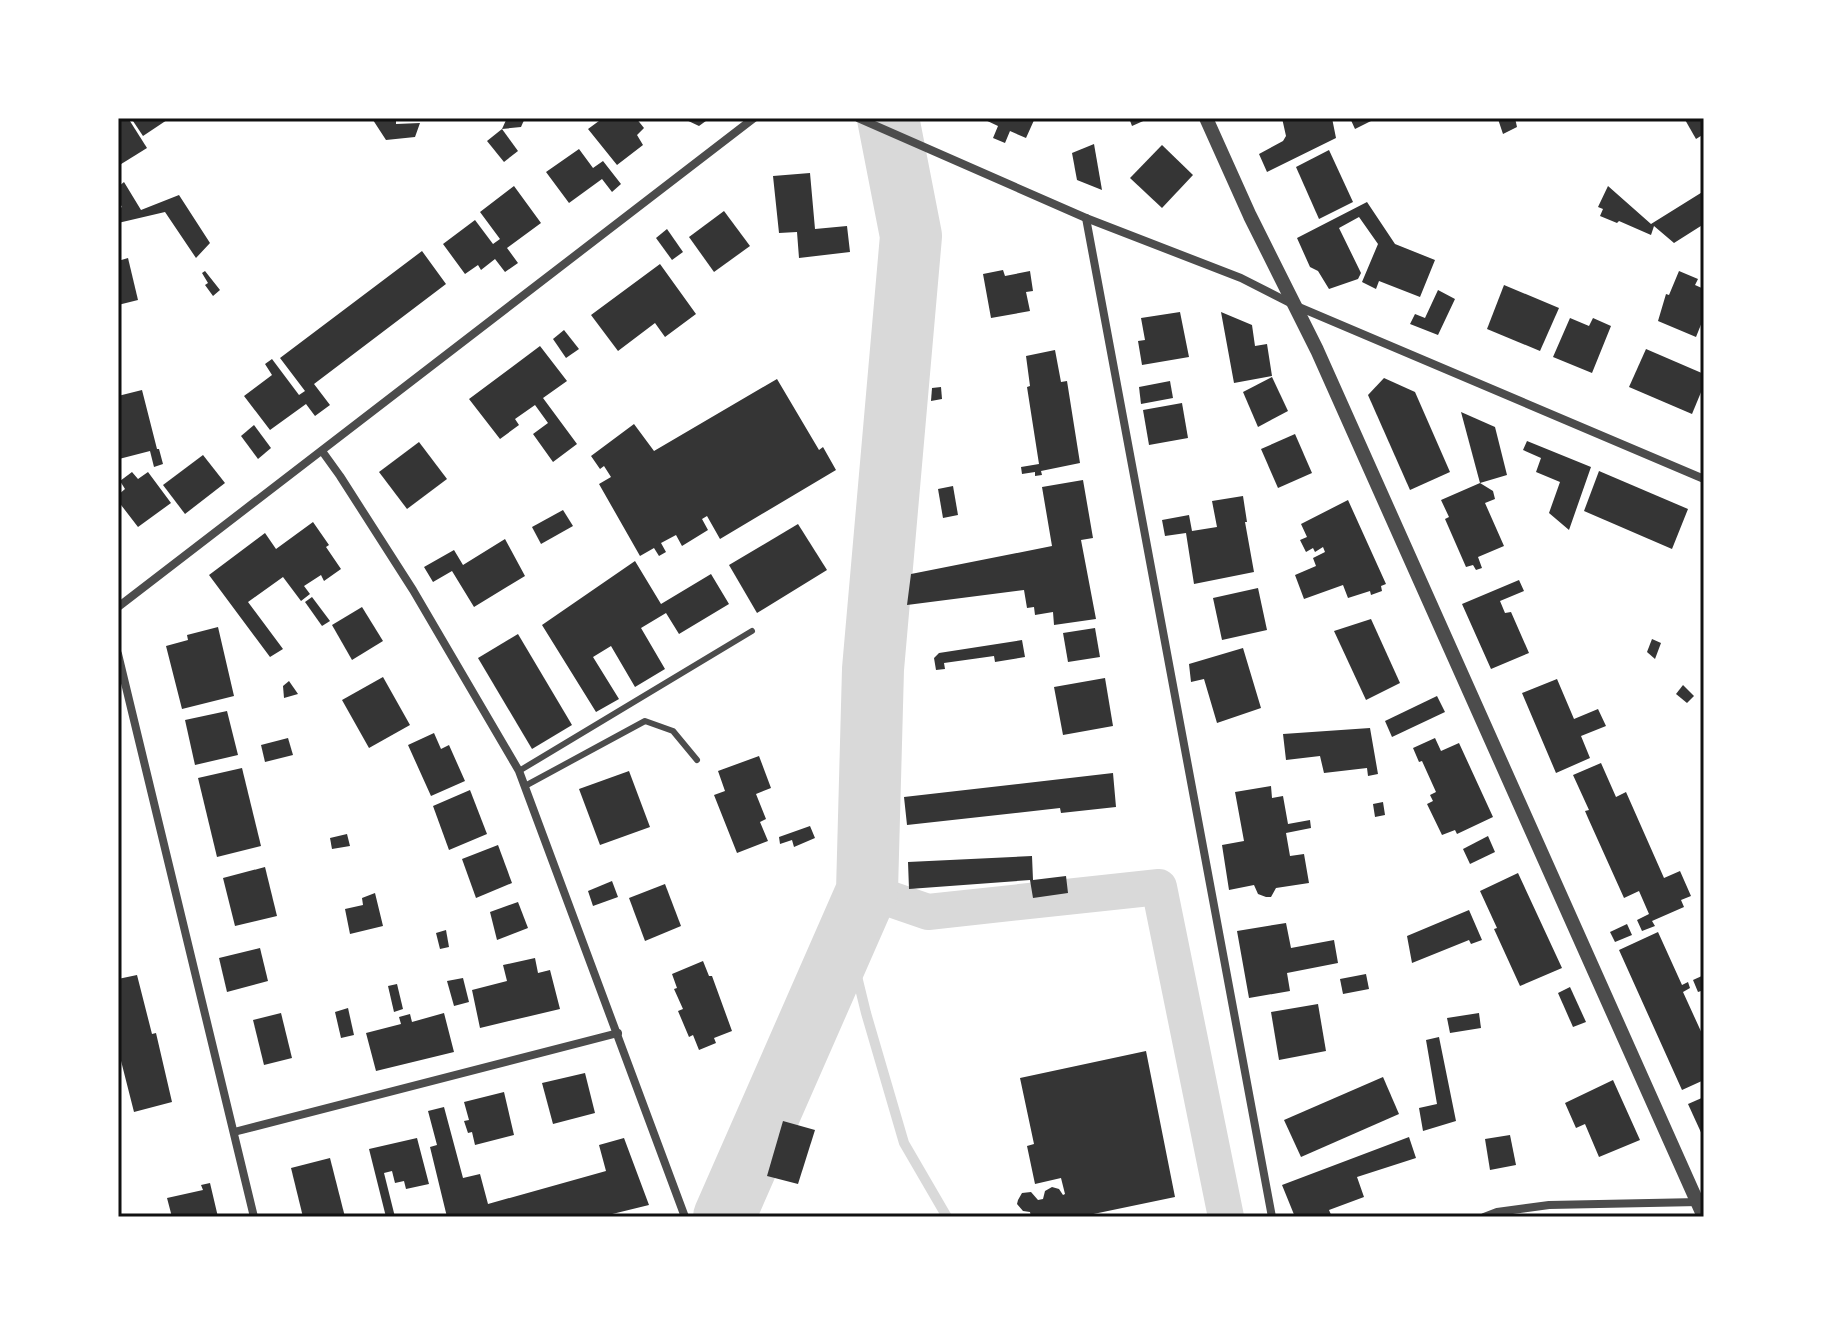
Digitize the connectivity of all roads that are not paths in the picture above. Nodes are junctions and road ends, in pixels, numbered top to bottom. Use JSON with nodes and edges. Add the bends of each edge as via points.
{"nodes":[{"id":1,"x":754,"y":118,"type":"edge"},
{"id":2,"x":858,"y":118,"type":"edge"},
{"id":3,"x":1206,"y":118,"type":"edge"},
{"id":4,"x":1086,"y":218,"type":"junction"},
{"id":5,"x":1294,"y":305,"type":"junction"},
{"id":6,"x":322,"y":451,"type":"junction"},
{"id":7,"x":1704,"y":479,"type":"edge"},
{"id":8,"x":118,"y":607,"type":"edge"},
{"id":9,"x":752,"y":631,"type":"dead end"},
{"id":10,"x":118,"y":654,"type":"edge"},
{"id":11,"x":697,"y":760,"type":"dead end"},
{"id":12,"x":519,"y":771,"type":"junction"},
{"id":13,"x":525,"y":786,"type":"junction"},
{"id":14,"x":618,"y":1033,"type":"junction"},
{"id":15,"x":234,"y":1132,"type":"junction"},
{"id":16,"x":1700,"y":1202,"type":"edge"},
{"id":17,"x":254,"y":1217,"type":"edge"},
{"id":18,"x":685,"y":1217,"type":"edge"},
{"id":19,"x":1272,"y":1217,"type":"edge"},
{"id":20,"x":1484,"y":1217,"type":"edge"},
{"id":21,"x":1704,"y":1217,"type":"edge"}],
"edges":[{"from":1,"to":6,"type":"street"},
{"from":2,"to":4,"type":"street"},
{"from":3,"to":5,"type":"street"},
{"from":4,"to":5,"type":"street","via":[[1241,278]]},
{"from":4,"to":19,"type":"street"},
{"from":5,"to":7,"type":"street"},
{"from":5,"to":16,"type":"street"},
{"from":6,"to":8,"type":"street"},
{"from":6,"to":12,"type":"street","via":[[413,590]]},
{"from":9,"to":12,"type":"lane"},
{"from":10,"to":15,"type":"street"},
{"from":11,"to":13,"type":"lane","via":[[673,731],[645,721]]},
{"from":12,"to":13,"type":"street"},
{"from":13,"to":14,"type":"street"},
{"from":14,"to":15,"type":"street"},
{"from":14,"to":18,"type":"street"},
{"from":15,"to":17,"type":"street"},
{"from":16,"to":20,"type":"street","via":[[1549,1205]]},
{"from":16,"to":21,"type":"street"}]}
